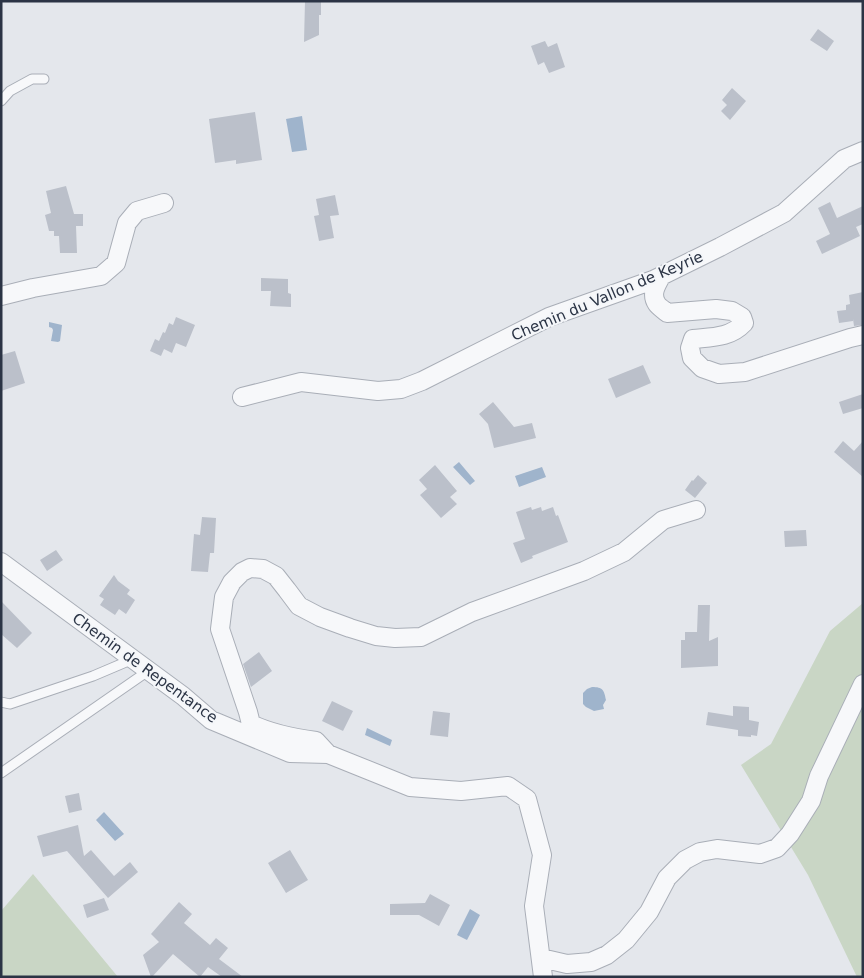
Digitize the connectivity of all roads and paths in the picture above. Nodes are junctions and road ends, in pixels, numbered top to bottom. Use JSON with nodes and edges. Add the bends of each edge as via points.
{"nodes":[{"id":1,"x":44,"y":79,"type":"dead end"},
{"id":2,"x":1,"y":101,"type":"edge"},
{"id":3,"x":863,"y":151,"type":"edge"},
{"id":4,"x":164,"y":203,"type":"dead end"},
{"id":5,"x":662,"y":275,"type":"junction"},
{"id":6,"x":1,"y":296,"type":"edge"},
{"id":7,"x":863,"y":335,"type":"edge"},
{"id":8,"x":242,"y":397,"type":"dead end"},
{"id":9,"x":696,"y":510,"type":"dead end"},
{"id":10,"x":1,"y":562,"type":"edge"},
{"id":11,"x":133,"y":659,"type":"junction"},
{"id":12,"x":148,"y":670,"type":"junction"},
{"id":13,"x":863,"y":684,"type":"edge"},
{"id":14,"x":1,"y":702,"type":"edge"},
{"id":15,"x":328,"y":754,"type":"junction"},
{"id":16,"x":1,"y":772,"type":"edge"},
{"id":17,"x":541,"y":958,"type":"junction"},
{"id":18,"x":544,"y":977,"type":"edge"}],
"edges":[{"from":1,"to":2,"type":"lane","via":[[32,79],[10,91]]},
{"from":3,"to":5,"type":"street","name":"Chemin du Vallon de Keyrie","via":[[844,159],[784,212]]},
{"from":4,"to":6,"type":"street","via":[[137,211],[127,224],[116,263],[101,276]]},
{"from":5,"to":7,"type":"street","via":[[654,296],[656,304],[667,312],[716,309],[732,311],[742,317],[744,323],[737,330],[693,339],[690,348],[692,358],[702,368],[720,374],[746,372]]},
{"from":5,"to":8,"type":"street","name":"Chemin du Vallon de Keyrie","via":[[549,317],[401,389],[378,391],[300,382]]},
{"from":9,"to":15,"type":"street","via":[[663,520],[624,552],[584,571],[472,612],[421,637],[376,636],[320,618],[299,606],[276,576],[263,569],[250,568],[242,572],[224,597],[220,629],[251,724],[268,732],[316,741]]},
{"from":10,"to":11,"type":"street","name":"Chemin de Repentance"},
{"from":11,"to":12,"type":"street","name":"Chemin de Repentance"},
{"from":11,"to":14,"type":"lane","via":[[10,704]]},
{"from":12,"to":15,"type":"street","name":"Chemin de Repentance","via":[[211,720],[290,753]]},
{"from":12,"to":16,"type":"lane"},
{"from":13,"to":17,"type":"street","via":[[819,776],[811,801],[777,848],[760,854],[716,849],[700,852],[685,860],[667,878],[649,912],[626,940],[607,955],[591,962],[568,964]]},
{"from":15,"to":17,"type":"street","name":"Chemin de Repentance","via":[[410,787],[461,791],[508,786],[526,799],[542,855],[534,906]]},
{"from":17,"to":18,"type":"street","name":"Chemin de Repentance"}]}
